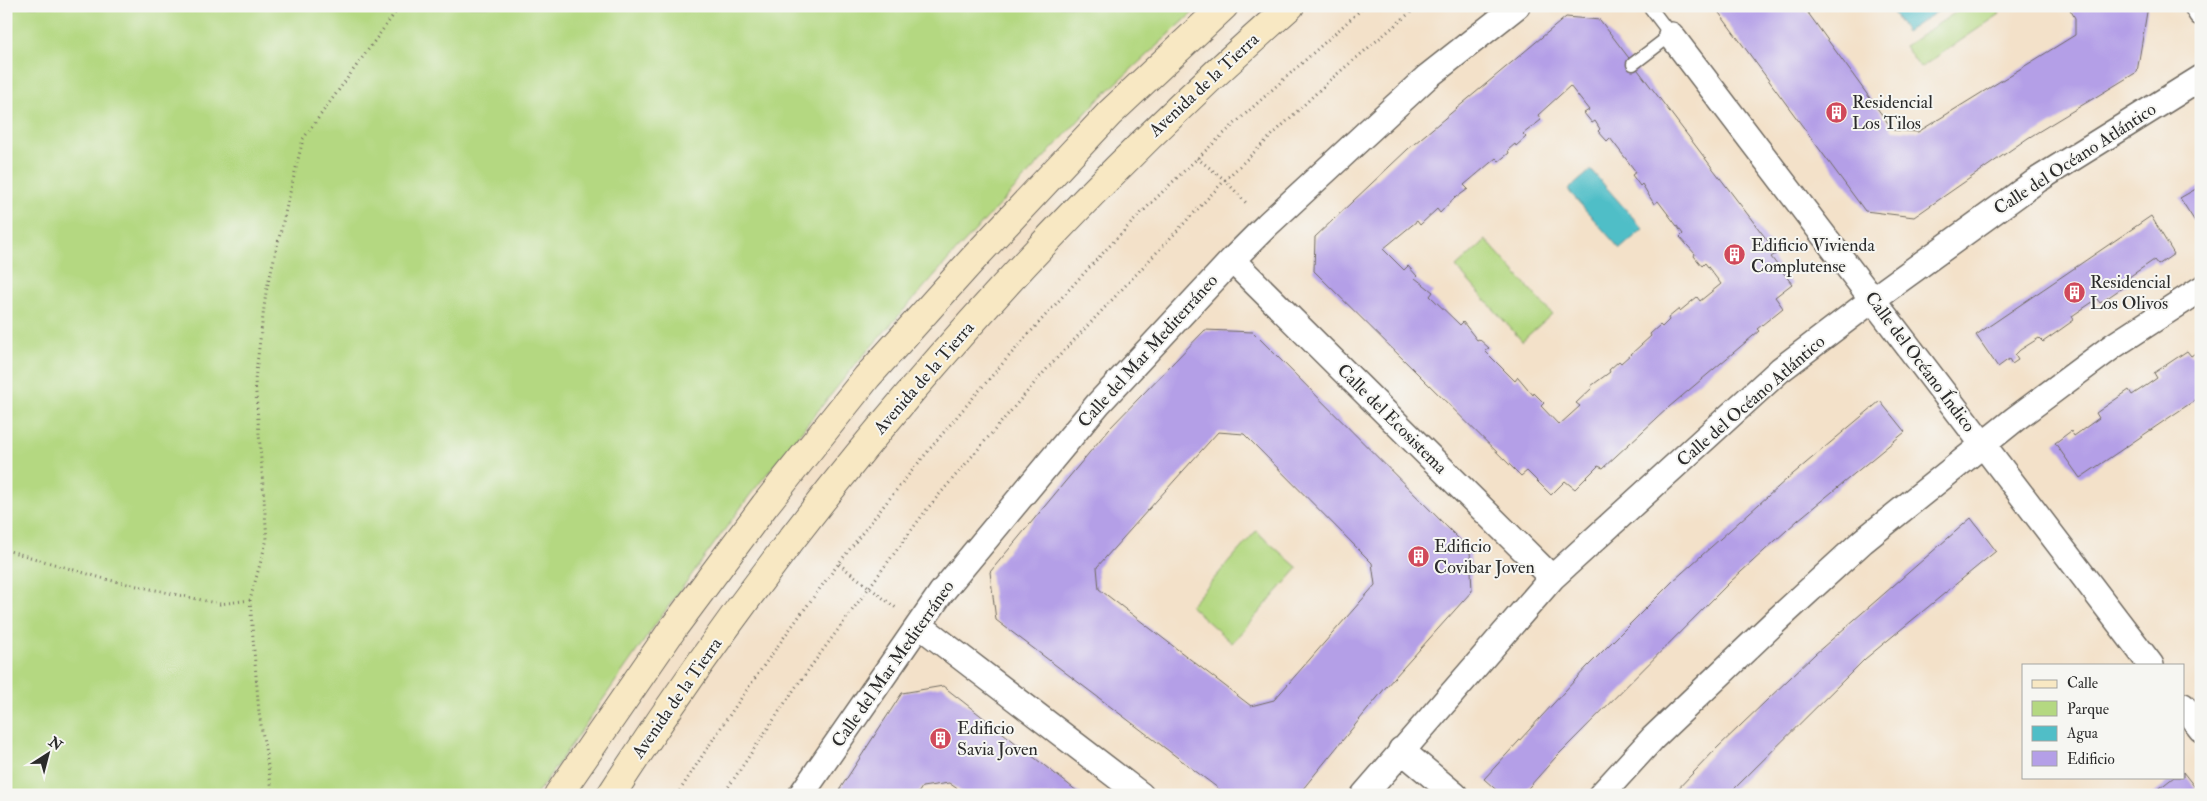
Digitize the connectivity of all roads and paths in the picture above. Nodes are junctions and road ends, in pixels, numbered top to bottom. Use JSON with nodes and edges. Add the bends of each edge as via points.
{"nodes":[{"id":1,"x":400,"y":6,"type":"edge"},
{"id":2,"x":1224,"y":6,"type":"edge"},
{"id":3,"x":1290,"y":6,"type":"edge"},
{"id":4,"x":1365,"y":6,"type":"edge"},
{"id":5,"x":1418,"y":6,"type":"edge"},
{"id":6,"x":1517,"y":6,"type":"edge"},
{"id":7,"x":1649,"y":6,"type":"edge"},
{"id":8,"x":2197,"y":6,"type":"edge"},
{"id":9,"x":2201,"y":13,"type":"edge"},
{"id":10,"x":1671,"y":35,"type":"junction"},
{"id":11,"x":1633,"y":64,"type":"dead end"},
{"id":12,"x":2201,"y":78,"type":"edge"},
{"id":13,"x":1197,"y":158,"type":"junction"},
{"id":14,"x":1225,"y":180,"type":"junction"},
{"id":15,"x":1267,"y":225,"type":"junction"},
{"id":16,"x":1232,"y":260,"type":"junction"},
{"id":17,"x":2201,"y":289,"type":"edge"},
{"id":18,"x":1872,"y":300,"type":"junction"},
{"id":19,"x":1982,"y":444,"type":"junction"},
{"id":20,"x":6,"y":550,"type":"edge"},
{"id":21,"x":839,"y":564,"type":"junction"},
{"id":22,"x":1552,"y":578,"type":"junction"},
{"id":23,"x":869,"y":588,"type":"junction"},
{"id":24,"x":250,"y":600,"type":"junction"},
{"id":25,"x":919,"y":625,"type":"junction"},
{"id":26,"x":2150,"y":664,"type":"edge"},
{"id":27,"x":2184,"y":707,"type":"edge"},
{"id":28,"x":2201,"y":729,"type":"edge"},
{"id":29,"x":1401,"y":750,"type":"junction"},
{"id":30,"x":273,"y":795,"type":"edge"},
{"id":31,"x":558,"y":795,"type":"edge"},
{"id":32,"x":611,"y":795,"type":"edge"},
{"id":33,"x":677,"y":795,"type":"edge"},
{"id":34,"x":723,"y":795,"type":"edge"},
{"id":35,"x":800,"y":795,"type":"edge"},
{"id":36,"x":1141,"y":795,"type":"edge"},
{"id":37,"x":1364,"y":795,"type":"edge"},
{"id":38,"x":1455,"y":795,"type":"edge"},
{"id":39,"x":1602,"y":795,"type":"edge"}],
"edges":[{"from":1,"to":24,"type":"path","via":[[303,139],[266,292],[255,380],[267,539]]},
{"from":2,"to":31,"type":"street","via":[[1110,113],[867,377],[765,505]]},
{"from":3,"to":32,"type":"street","name":"Avenida de la Tierra","via":[[1140,143],[901,402],[707,652]]},
{"from":4,"to":13,"type":"path"},
{"from":5,"to":14,"type":"path","via":[[1330,80]]},
{"from":6,"to":15,"type":"street","name":"Calle del Mar Mediterráneo","via":[[1427,77]]},
{"from":7,"to":10,"type":"lane"},
{"from":8,"to":9,"type":"street"},
{"from":10,"to":11,"type":"lane"},
{"from":10,"to":18,"type":"street","name":"Calle del Océano Índico"},
{"from":12,"to":18,"type":"street","name":"Calle del Océano Atlántico","via":[[2039,180]]},
{"from":13,"to":14,"type":"path"},
{"from":13,"to":21,"type":"path","via":[[1119,236],[1029,334],[924,456]]},
{"from":14,"to":15,"type":"path"},
{"from":14,"to":23,"type":"path","via":[[1044,372],[928,509]]},
{"from":15,"to":16,"type":"street","name":"Calle del Mar Mediterráneo"},
{"from":16,"to":22,"type":"street","name":"Calle del Ecosistema"},
{"from":16,"to":25,"type":"street","name":"Calle del Mar Mediterráneo","via":[[1098,404]]},
{"from":17,"to":19,"type":"street","via":[[2113,346]]},
{"from":18,"to":19,"type":"street","name":"Calle del Océano Índico"},
{"from":18,"to":22,"type":"street","name":"Calle del Océano Atlántico","via":[[1780,370]]},
{"from":19,"to":26,"type":"street","name":"Calle del Océano Índico"},
{"from":19,"to":39,"type":"street","via":[[1863,541],[1778,619],[1653,738]]},
{"from":20,"to":24,"type":"path","via":[[105,578],[220,604]]},
{"from":21,"to":23,"type":"path"},
{"from":21,"to":33,"type":"path","via":[[768,659]]},
{"from":22,"to":29,"type":"street","name":"Calle del Océano Atlántico"},
{"from":23,"to":25,"type":"path"},
{"from":23,"to":34,"type":"path","via":[[795,688]]},
{"from":24,"to":30,"type":"path","via":[[259,714]]},
{"from":25,"to":35,"type":"street","name":"Calle del Mar Mediterráneo"},
{"from":25,"to":36,"type":"street"},
{"from":27,"to":28,"type":"street"},
{"from":29,"to":37,"type":"street","name":"Calle del Océano Atlántico"},
{"from":29,"to":38,"type":"street"}]}
